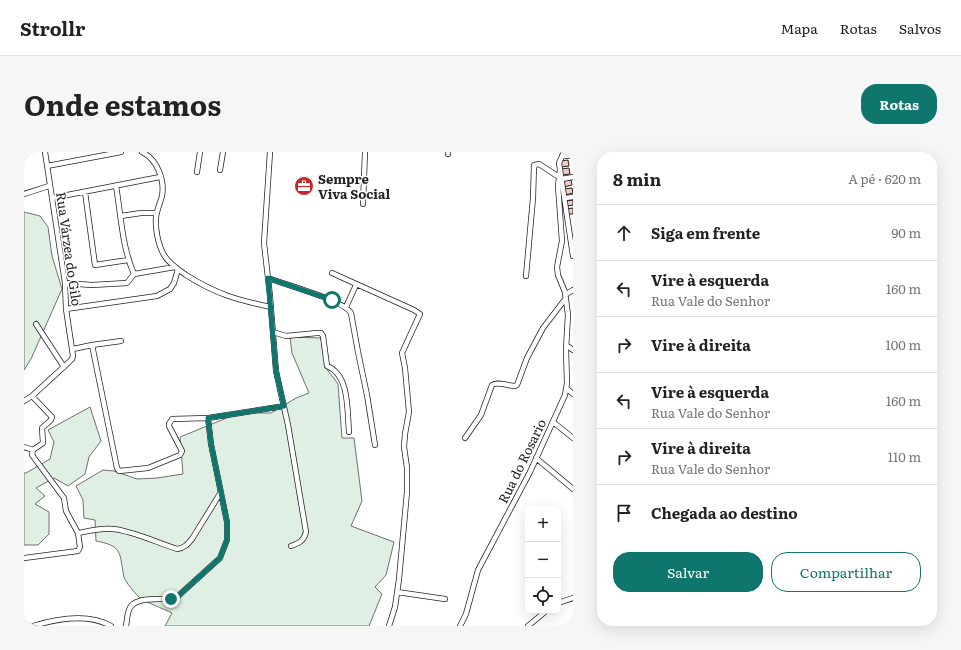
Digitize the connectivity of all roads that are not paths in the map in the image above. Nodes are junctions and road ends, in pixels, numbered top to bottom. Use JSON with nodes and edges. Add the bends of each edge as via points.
{"nodes":[{"id":1,"x":45,"y":152,"type":"edge"},
{"id":2,"x":119,"y":152,"type":"edge"},
{"id":3,"x":142,"y":152,"type":"edge"},
{"id":4,"x":200,"y":152,"type":"edge"},
{"id":5,"x":223,"y":152,"type":"edge"},
{"id":6,"x":270,"y":152,"type":"edge"},
{"id":7,"x":365,"y":152,"type":"edge"},
{"id":8,"x":563,"y":154,"type":"edge"},
{"id":9,"x":573,"y":156,"type":"edge"},
{"id":10,"x":47,"y":166,"type":"junction"},
{"id":11,"x":220,"y":170,"type":"dead end"},
{"id":12,"x":198,"y":172,"type":"dead end"},
{"id":13,"x":160,"y":177,"type":"junction"},
{"id":14,"x":573,"y":177,"type":"edge"},
{"id":15,"x":560,"y":178,"type":"junction"},
{"id":16,"x":49,"y":186,"type":"junction"},
{"id":17,"x":116,"y":186,"type":"junction"},
{"id":18,"x":85,"y":192,"type":"junction"},
{"id":19,"x":24,"y":194,"type":"edge"},
{"id":20,"x":573,"y":197,"type":"edge"},
{"id":21,"x":52,"y":198,"type":"junction"},
{"id":22,"x":565,"y":198,"type":"junction"},
{"id":23,"x":363,"y":204,"type":"dead end"},
{"id":24,"x":157,"y":213,"type":"junction"},
{"id":25,"x":121,"y":216,"type":"junction"},
{"id":26,"x":573,"y":218,"type":"edge"},
{"id":27,"x":567,"y":219,"type":"junction"},
{"id":28,"x":571,"y":237,"type":"edge"},
{"id":29,"x":573,"y":256,"type":"edge"},
{"id":30,"x":128,"y":260,"type":"junction"},
{"id":31,"x":177,"y":268,"type":"junction"},
{"id":32,"x":332,"y":273,"type":"dead end"},
{"id":33,"x":134,"y":274,"type":"junction"},
{"id":34,"x":526,"y":276,"type":"dead end"},
{"id":35,"x":268,"y":278,"type":"junction"},
{"id":36,"x":65,"y":283,"type":"junction"},
{"id":37,"x":356,"y":284,"type":"junction"},
{"id":38,"x":573,"y":290,"type":"edge"},
{"id":39,"x":566,"y":296,"type":"junction"},
{"id":40,"x":271,"y":307,"type":"junction"},
{"id":41,"x":347,"y":308,"type":"junction"},
{"id":42,"x":66,"y":309,"type":"junction"},
{"id":43,"x":36,"y":324,"type":"dead end"},
{"id":44,"x":273,"y":332,"type":"junction"},
{"id":45,"x":121,"y":341,"type":"dead end"},
{"id":46,"x":92,"y":345,"type":"junction"},
{"id":47,"x":566,"y":345,"type":"junction"},
{"id":48,"x":73,"y":349,"type":"junction"},
{"id":49,"x":573,"y":350,"type":"edge"},
{"id":50,"x":64,"y":367,"type":"junction"},
{"id":51,"x":566,"y":388,"type":"junction"},
{"id":52,"x":573,"y":394,"type":"edge"},
{"id":53,"x":32,"y":396,"type":"junction"},
{"id":54,"x":24,"y":401,"type":"edge"},
{"id":55,"x":284,"y":406,"type":"junction"},
{"id":56,"x":208,"y":418,"type":"junction"},
{"id":57,"x":553,"y":422,"type":"junction"},
{"id":58,"x":349,"y":432,"type":"dead end"},
{"id":59,"x":465,"y":438,"type":"dead end"},
{"id":60,"x":573,"y":438,"type":"edge"},
{"id":61,"x":375,"y":445,"type":"dead end"},
{"id":62,"x":24,"y":447,"type":"edge"},
{"id":63,"x":33,"y":450,"type":"junction"},
{"id":64,"x":536,"y":458,"type":"junction"},
{"id":65,"x":573,"y":489,"type":"edge"},
{"id":66,"x":221,"y":492,"type":"junction"},
{"id":67,"x":78,"y":533,"type":"junction"},
{"id":68,"x":291,"y":546,"type":"dead end"},
{"id":69,"x":24,"y":558,"type":"edge"},
{"id":70,"x":397,"y":592,"type":"junction"},
{"id":71,"x":573,"y":598,"type":"edge"},
{"id":72,"x":445,"y":599,"type":"dead end"},
{"id":73,"x":561,"y":602,"type":"edge"},
{"id":74,"x":542,"y":614,"type":"edge"},
{"id":75,"x":33,"y":626,"type":"edge"},
{"id":76,"x":111,"y":626,"type":"edge"},
{"id":77,"x":126,"y":626,"type":"edge"},
{"id":78,"x":390,"y":626,"type":"edge"},
{"id":79,"x":460,"y":626,"type":"edge"},
{"id":80,"x":528,"y":626,"type":"edge"}],
"edges":[{"from":1,"to":10,"type":"street","name":"Rua Várzea do Gilo"},
{"from":2,"to":10,"type":"street"},
{"from":3,"to":13,"type":"street","via":[[155,162]]},
{"from":4,"to":12,"type":"street"},
{"from":5,"to":11,"type":"street"},
{"from":6,"to":35,"type":"street","via":[[264,243]]},
{"from":7,"to":23,"type":"street"},
{"from":8,"to":9,"type":"street"},
{"from":8,"to":15,"type":"street","via":[[560,160]]},
{"from":10,"to":16,"type":"street","name":"Rua Várzea do Gilo"},
{"from":13,"to":17,"type":"street"},
{"from":13,"to":24,"type":"street","via":[[162,196]]},
{"from":14,"to":15,"type":"street"},
{"from":15,"to":22,"type":"street"},
{"from":15,"to":34,"type":"street","via":[[539,164],[534,165]]},
{"from":15,"to":39,"type":"street","name":"Rua do Rosario","via":[[562,241],[557,268]]},
{"from":16,"to":19,"type":"street"},
{"from":16,"to":21,"type":"street","name":"Rua Várzea do Gilo"},
{"from":17,"to":18,"type":"street"},
{"from":17,"to":25,"type":"street"},
{"from":18,"to":21,"type":"street"},
{"from":18,"to":30,"type":"street","via":[[95,265]]},
{"from":20,"to":22,"type":"street"},
{"from":21,"to":36,"type":"street","name":"Rua Várzea do Gilo"},
{"from":22,"to":27,"type":"street"},
{"from":24,"to":25,"type":"street"},
{"from":24,"to":31,"type":"street","via":[[156,226],[161,249],[164,256]]},
{"from":25,"to":30,"type":"street"},
{"from":26,"to":27,"type":"street"},
{"from":27,"to":28,"type":"street"},
{"from":28,"to":29,"type":"street"},
{"from":30,"to":33,"type":"street"},
{"from":31,"to":33,"type":"street"},
{"from":31,"to":40,"type":"street","via":[[223,295]]},
{"from":31,"to":42,"type":"street","via":[[170,289],[157,296]]},
{"from":32,"to":37,"type":"street"},
{"from":33,"to":36,"type":"street","via":[[127,283]]},
{"from":35,"to":40,"type":"street"},
{"from":35,"to":41,"type":"street","via":[[332,300]]},
{"from":36,"to":42,"type":"street","name":"Rua Várzea do Gilo"},
{"from":37,"to":41,"type":"street"},
{"from":37,"to":70,"type":"street","via":[[420,314],[402,353],[409,412],[404,440],[407,492]]},
{"from":38,"to":39,"type":"street"},
{"from":39,"to":47,"type":"street","name":"Rua do Rosario"},
{"from":39,"to":59,"type":"street","via":[[527,358],[516,385],[492,385],[481,415]]},
{"from":40,"to":44,"type":"street"},
{"from":41,"to":61,"type":"street","via":[[352,313]]},
{"from":42,"to":48,"type":"street","name":"Rua Várzea do Gilo"},
{"from":43,"to":50,"type":"street"},
{"from":44,"to":55,"type":"street","via":[[276,371]]},
{"from":44,"to":58,"type":"street","via":[[286,336],[321,333],[327,366],[334,369],[344,385]]},
{"from":45,"to":46,"type":"street"},
{"from":46,"to":48,"type":"street"},
{"from":46,"to":56,"type":"street","via":[[119,471],[148,468],[178,457],[182,451],[169,426],[170,421],[175,418]]},
{"from":47,"to":49,"type":"street"},
{"from":47,"to":51,"type":"street","name":"Rua do Rosario"},
{"from":48,"to":50,"type":"street","via":[[72,359]]},
{"from":50,"to":53,"type":"street"},
{"from":51,"to":52,"type":"street"},
{"from":51,"to":57,"type":"street","name":"Rua do Rosario"},
{"from":53,"to":54,"type":"street"},
{"from":53,"to":63,"type":"street","via":[[52,417],[42,428],[42,444]]},
{"from":55,"to":56,"type":"street"},
{"from":55,"to":68,"type":"street","via":[[306,532],[302,541]]},
{"from":56,"to":66,"type":"street"},
{"from":57,"to":60,"type":"street"},
{"from":57,"to":64,"type":"street","name":"Rua do Rosario"},
{"from":62,"to":63,"type":"street"},
{"from":63,"to":67,"type":"street","via":[[32,455],[64,498],[66,511]]},
{"from":64,"to":65,"type":"street"},
{"from":64,"to":79,"type":"street","name":"Rua do Rosario","via":[[478,570],[466,614]]},
{"from":66,"to":67,"type":"street","via":[[192,539],[182,548],[113,529]]},
{"from":66,"to":77,"type":"street","via":[[228,532],[220,558],[177,597],[144,600],[132,605]]},
{"from":67,"to":69,"type":"street","via":[[78,551]]},
{"from":70,"to":72,"type":"street"},
{"from":70,"to":78,"type":"street"},
{"from":71,"to":73,"type":"street"},
{"from":74,"to":80,"type":"street"},
{"from":75,"to":76,"type":"street","via":[[60,619],[87,619]]}]}
